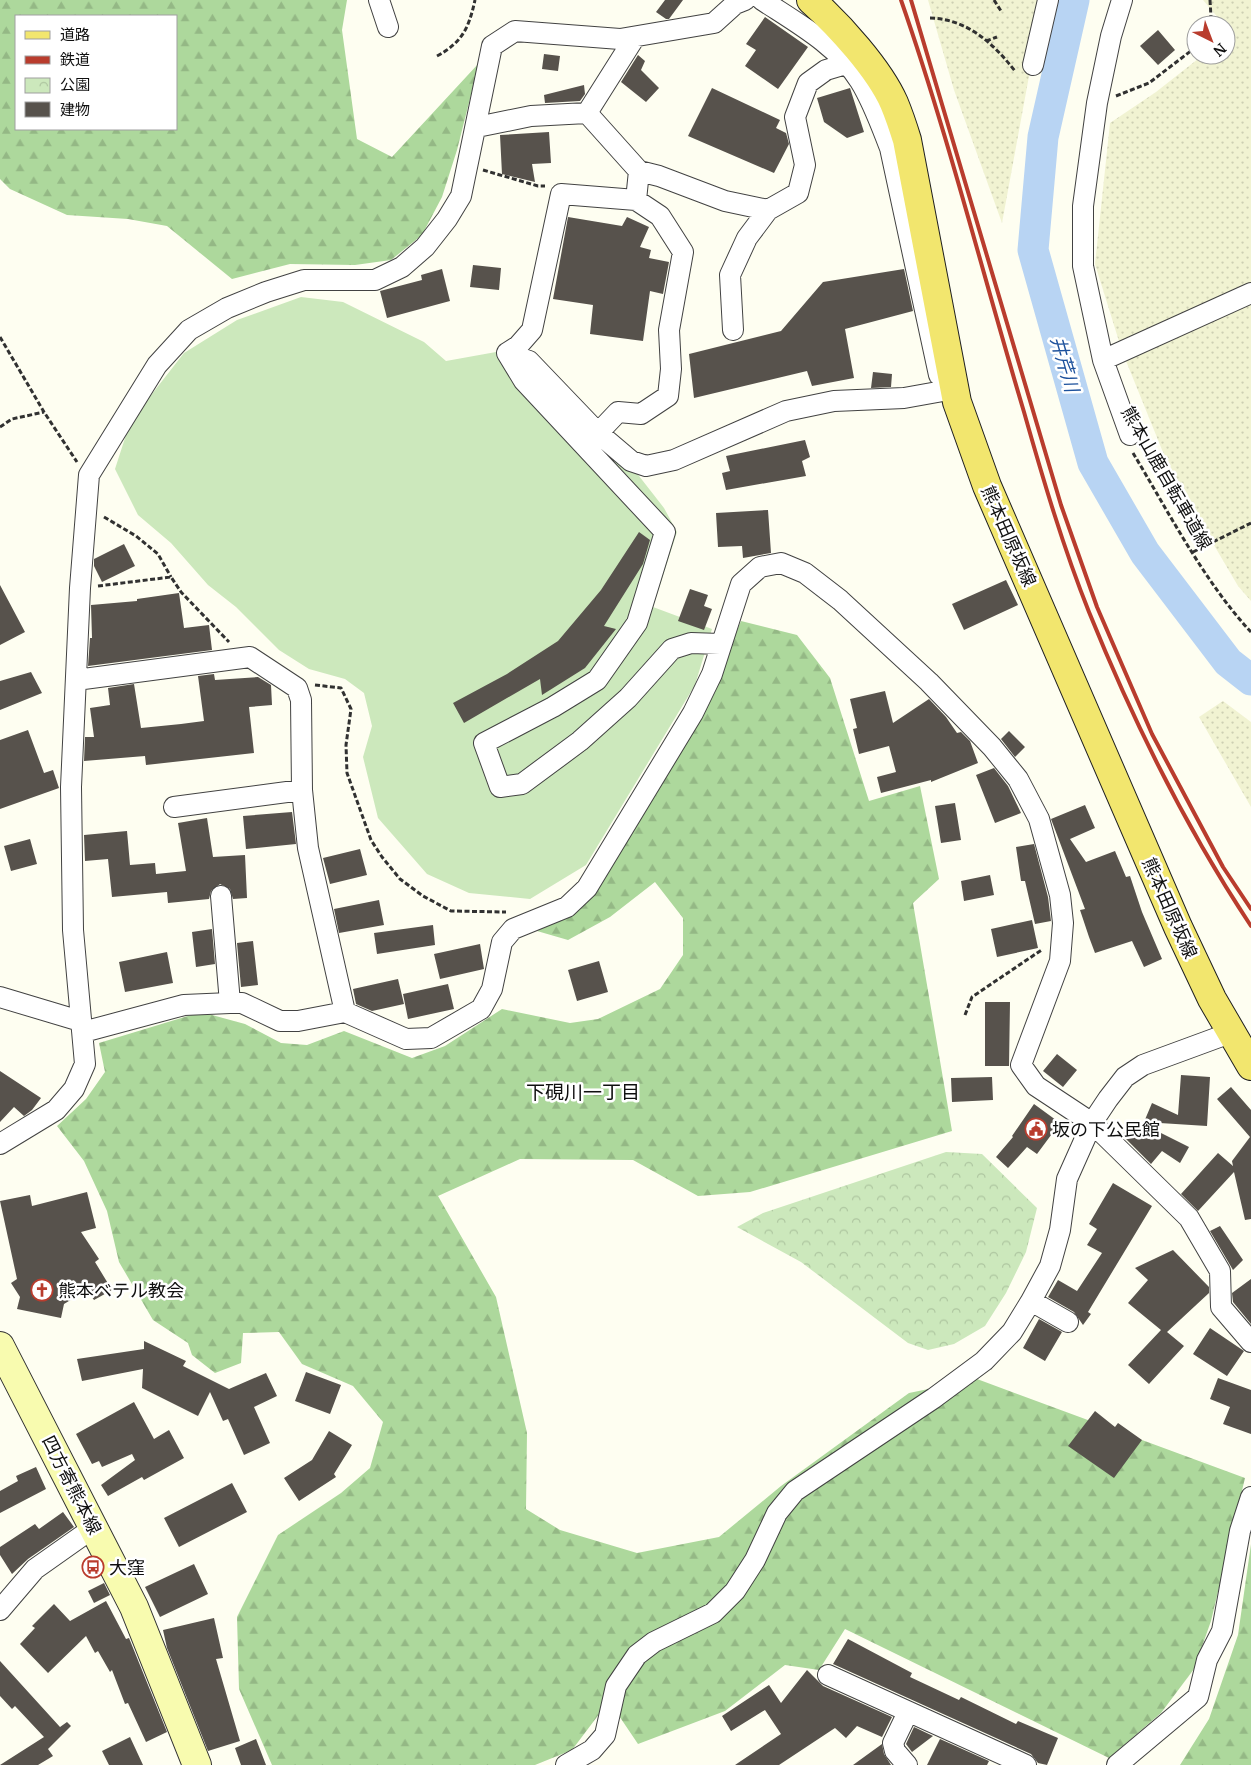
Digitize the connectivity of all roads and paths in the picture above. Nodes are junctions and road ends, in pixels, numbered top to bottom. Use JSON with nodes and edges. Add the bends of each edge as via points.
{"nodes":[{"id":1,"x":379,"y":0,"type":"edge"},
{"id":2,"x":475,"y":0,"type":"edge"},
{"id":3,"x":745,"y":0,"type":"edge"},
{"id":4,"x":762,"y":0,"type":"edge"},
{"id":5,"x":811,"y":0,"type":"edge"},
{"id":6,"x":994,"y":0,"type":"edge"},
{"id":7,"x":1048,"y":0,"type":"edge"},
{"id":8,"x":1122,"y":0,"type":"edge"},
{"id":9,"x":1210,"y":0,"type":"edge"},
{"id":10,"x":1001,"y":11,"type":"dead end"},
{"id":11,"x":1212,"y":15,"type":"edge"},
{"id":12,"x":930,"y":18,"type":"dead end"},
{"id":13,"x":388,"y":28,"type":"dead end"},
{"id":14,"x":636,"y":37,"type":"junction"},
{"id":15,"x":997,"y":37,"type":"dead end"},
{"id":16,"x":986,"y":41,"type":"junction"},
{"id":17,"x":1186,"y":55,"type":"edge"},
{"id":18,"x":438,"y":56,"type":"dead end"},
{"id":19,"x":846,"y":64,"type":"junction"},
{"id":20,"x":1033,"y":65,"type":"joint"},
{"id":21,"x":1097,"y":103,"type":"junction"},
{"id":22,"x":587,"y":113,"type":"junction"},
{"id":23,"x":476,"y":127,"type":"junction"},
{"id":24,"x":468,"y":166,"type":"junction"},
{"id":25,"x":639,"y":171,"type":"junction"},
{"id":26,"x":538,"y":186,"type":"dead end"},
{"id":27,"x":636,"y":200,"type":"junction"},
{"id":28,"x":768,"y":210,"type":"junction"},
{"id":29,"x":1251,"y":292,"type":"edge"},
{"id":30,"x":733,"y":330,"type":"dead end"},
{"id":31,"x":0,"y":337,"type":"edge"},
{"id":32,"x":507,"y":353,"type":"junction"},
{"id":33,"x":1103,"y":360,"type":"junction"},
{"id":34,"x":943,"y":391,"type":"junction"},
{"id":35,"x":44,"y":412,"type":"junction"},
{"id":36,"x":0,"y":427,"type":"edge"},
{"id":37,"x":954,"y":430,"type":"dead end"},
{"id":38,"x":598,"y":433,"type":"junction"},
{"id":39,"x":1130,"y":442,"type":"joint"},
{"id":40,"x":90,"y":475,"type":"junction"},
{"id":41,"x":86,"y":510,"type":"junction"},
{"id":42,"x":1251,"y":523,"type":"edge"},
{"id":43,"x":1193,"y":552,"type":"junction"},
{"id":44,"x":171,"y":577,"type":"junction"},
{"id":45,"x":80,"y":588,"type":"junction"},
{"id":46,"x":1251,"y":632,"type":"edge"},
{"id":47,"x":720,"y":644,"type":"junction"},
{"id":48,"x":250,"y":657,"type":"junction"},
{"id":49,"x":76,"y":680,"type":"junction"},
{"id":50,"x":297,"y":688,"type":"junction"},
{"id":51,"x":302,"y":790,"type":"junction"},
{"id":52,"x":174,"y":807,"type":"dead end"},
{"id":53,"x":221,"y":896,"type":"dead end"},
{"id":54,"x":531,"y":921,"type":"junction"},
{"id":55,"x":1062,"y":936,"type":"junction"},
{"id":56,"x":0,"y":997,"type":"edge"},
{"id":57,"x":230,"y":1003,"type":"junction"},
{"id":58,"x":345,"y":1012,"type":"junction"},
{"id":59,"x":965,"y":1015,"type":"dead end"},
{"id":60,"x":81,"y":1026,"type":"junction"},
{"id":61,"x":1230,"y":1033,"type":"junction"},
{"id":62,"x":1251,"y":1066,"type":"edge"},
{"id":63,"x":1092,"y":1123,"type":"junction"},
{"id":64,"x":0,"y":1144,"type":"edge"},
{"id":65,"x":1031,"y":1300,"type":"junction"},
{"id":66,"x":1068,"y":1322,"type":"dead end"},
{"id":67,"x":1251,"y":1342,"type":"edge"},
{"id":68,"x":0,"y":1346,"type":"edge"},
{"id":69,"x":1251,"y":1497,"type":"edge"},
{"id":70,"x":93,"y":1528,"type":"junction"},
{"id":71,"x":0,"y":1610,"type":"edge"},
{"id":72,"x":828,"y":1675,"type":"dead end"},
{"id":73,"x":908,"y":1712,"type":"junction"},
{"id":74,"x":1006,"y":1761,"type":"edge"},
{"id":75,"x":197,"y":1765,"type":"edge"},
{"id":76,"x":566,"y":1765,"type":"edge"},
{"id":77,"x":907,"y":1765,"type":"edge"},
{"id":78,"x":1026,"y":1765,"type":"edge"},
{"id":79,"x":1117,"y":1765,"type":"edge"}],
"edges":[{"from":1,"to":13,"type":"street"},
{"from":2,"to":18,"type":"path","via":[[471,19],[461,38]]},
{"from":3,"to":14,"type":"street","via":[[735,4],[714,23]]},
{"from":4,"to":19,"type":"street","via":[[809,31]]},
{"from":5,"to":61,"type":"main road","name":"熊本田原坂線","via":[[870,65],[893,101],[907,140],[957,402],[984,477],[1178,927]]},
{"from":6,"to":10,"type":"path"},
{"from":7,"to":20,"type":"street"},
{"from":8,"to":21,"type":"street"},
{"from":9,"to":11,"type":"path"},
{"from":12,"to":16,"type":"path","via":[[967,26]]},
{"from":14,"to":22,"type":"street"},
{"from":14,"to":23,"type":"street","via":[[620,40],[516,31],[503,38],[492,46]]},
{"from":15,"to":16,"type":"path"},
{"from":16,"to":20,"type":"path","via":[[1019,77],[1025,62]]},
{"from":17,"to":21,"type":"path","via":[[1149,83]]},
{"from":19,"to":28,"type":"street","via":[[826,70],[808,83],[795,118],[805,165],[798,192]]},
{"from":19,"to":34,"type":"street","via":[[859,80],[877,114],[890,148]]},
{"from":21,"to":33,"type":"street","via":[[1083,206],[1083,266]]},
{"from":22,"to":23,"type":"street","via":[[531,116]]},
{"from":22,"to":25,"type":"street"},
{"from":23,"to":24,"type":"street"},
{"from":24,"to":26,"type":"path"},
{"from":24,"to":40,"type":"street","via":[[461,196],[447,219],[425,247],[402,267],[375,280],[304,280],[227,308],[190,330],[157,365]]},
{"from":25,"to":27,"type":"street"},
{"from":25,"to":28,"type":"street","via":[[725,201]]},
{"from":27,"to":32,"type":"street","via":[[562,194],[532,330]]},
{"from":27,"to":38,"type":"street","via":[[660,216],[683,252],[669,330],[671,369],[668,396],[641,414],[618,412]]},
{"from":28,"to":30,"type":"street","via":[[747,238],[730,275]]},
{"from":29,"to":33,"type":"street"},
{"from":31,"to":35,"type":"path"},
{"from":32,"to":38,"type":"street","via":[[529,361]]},
{"from":32,"to":47,"type":"street","via":[[524,381],[665,532],[637,623],[597,680],[484,743],[500,787],[522,784],[580,741],[628,698],[672,649],[691,643]]},
{"from":33,"to":39,"type":"street"},
{"from":34,"to":37,"type":"street"},
{"from":34,"to":38,"type":"street","via":[[904,398],[834,401],[786,411],[674,460],[646,466],[631,461]]},
{"from":35,"to":36,"type":"path","via":[[12,419]]},
{"from":35,"to":40,"type":"path","via":[[80,467]]},
{"from":39,"to":43,"type":"path","name":"熊本山鹿自転車道線"},
{"from":40,"to":41,"type":"street"},
{"from":41,"to":44,"type":"path","via":[[111,519],[136,536],[158,554]]},
{"from":41,"to":45,"type":"street"},
{"from":42,"to":43,"type":"path"},
{"from":43,"to":46,"type":"path","name":"熊本山鹿自転車道線"},
{"from":44,"to":45,"type":"path"},
{"from":44,"to":48,"type":"path","via":[[208,622]]},
{"from":45,"to":49,"type":"street"},
{"from":47,"to":54,"type":"street","via":[[712,674],[693,713],[587,888],[567,907]]},
{"from":47,"to":55,"type":"street","via":[[741,584],[760,567],[781,563],[805,573],[840,600],[929,682],[1018,779],[1040,819],[1060,895]]},
{"from":48,"to":49,"type":"street"},
{"from":48,"to":50,"type":"street"},
{"from":49,"to":60,"type":"street","via":[[71,787],[73,930]]},
{"from":50,"to":51,"type":"street","via":[[301,700]]},
{"from":50,"to":54,"type":"path","via":[[318,684],[341,688],[351,709],[346,745],[347,773],[371,840],[400,878],[423,896],[451,911],[523,914]]},
{"from":51,"to":52,"type":"street"},
{"from":51,"to":58,"type":"street","via":[[308,848]]},
{"from":53,"to":57,"type":"street"},
{"from":54,"to":58,"type":"street","via":[[513,929],[502,942],[492,989],[481,1009],[431,1038],[406,1039]]},
{"from":55,"to":59,"type":"path","via":[[972,997]]},
{"from":55,"to":63,"type":"street","via":[[1060,961],[1021,1065],[1036,1086]]},
{"from":56,"to":60,"type":"street"},
{"from":57,"to":58,"type":"street","via":[[242,1003],[280,1021]]},
{"from":57,"to":60,"type":"street","via":[[184,1005]]},
{"from":60,"to":64,"type":"street","via":[[85,1064],[74,1089],[56,1110]]},
{"from":61,"to":62,"type":"main road","name":"熊本田原坂線"},
{"from":61,"to":63,"type":"street","via":[[1143,1064],[1125,1077]]},
{"from":63,"to":65,"type":"street","via":[[1067,1179],[1060,1230],[1050,1266]]},
{"from":63,"to":67,"type":"street","via":[[1189,1218],[1220,1271],[1221,1307]]},
{"from":65,"to":66,"type":"street"},
{"from":65,"to":76,"type":"street","via":[[1012,1332],[984,1361],[934,1398],[794,1490],[777,1513],[755,1560],[735,1591],[713,1613],[654,1642],[637,1655],[616,1686],[605,1735],[592,1750]]},
{"from":68,"to":70,"type":"main road","name":"四方寄熊本線"},
{"from":69,"to":79,"type":"street","via":[[1240,1531],[1222,1631],[1207,1660],[1198,1697]]},
{"from":70,"to":71,"type":"street","via":[[35,1570]]},
{"from":70,"to":75,"type":"main road","name":"四方寄熊本線","via":[[134,1608]]},
{"from":72,"to":73,"type":"street"},
{"from":73,"to":74,"type":"street"},
{"from":73,"to":77,"type":"street","via":[[893,1743],[895,1751]]},
{"from":74,"to":78,"type":"street"}]}
